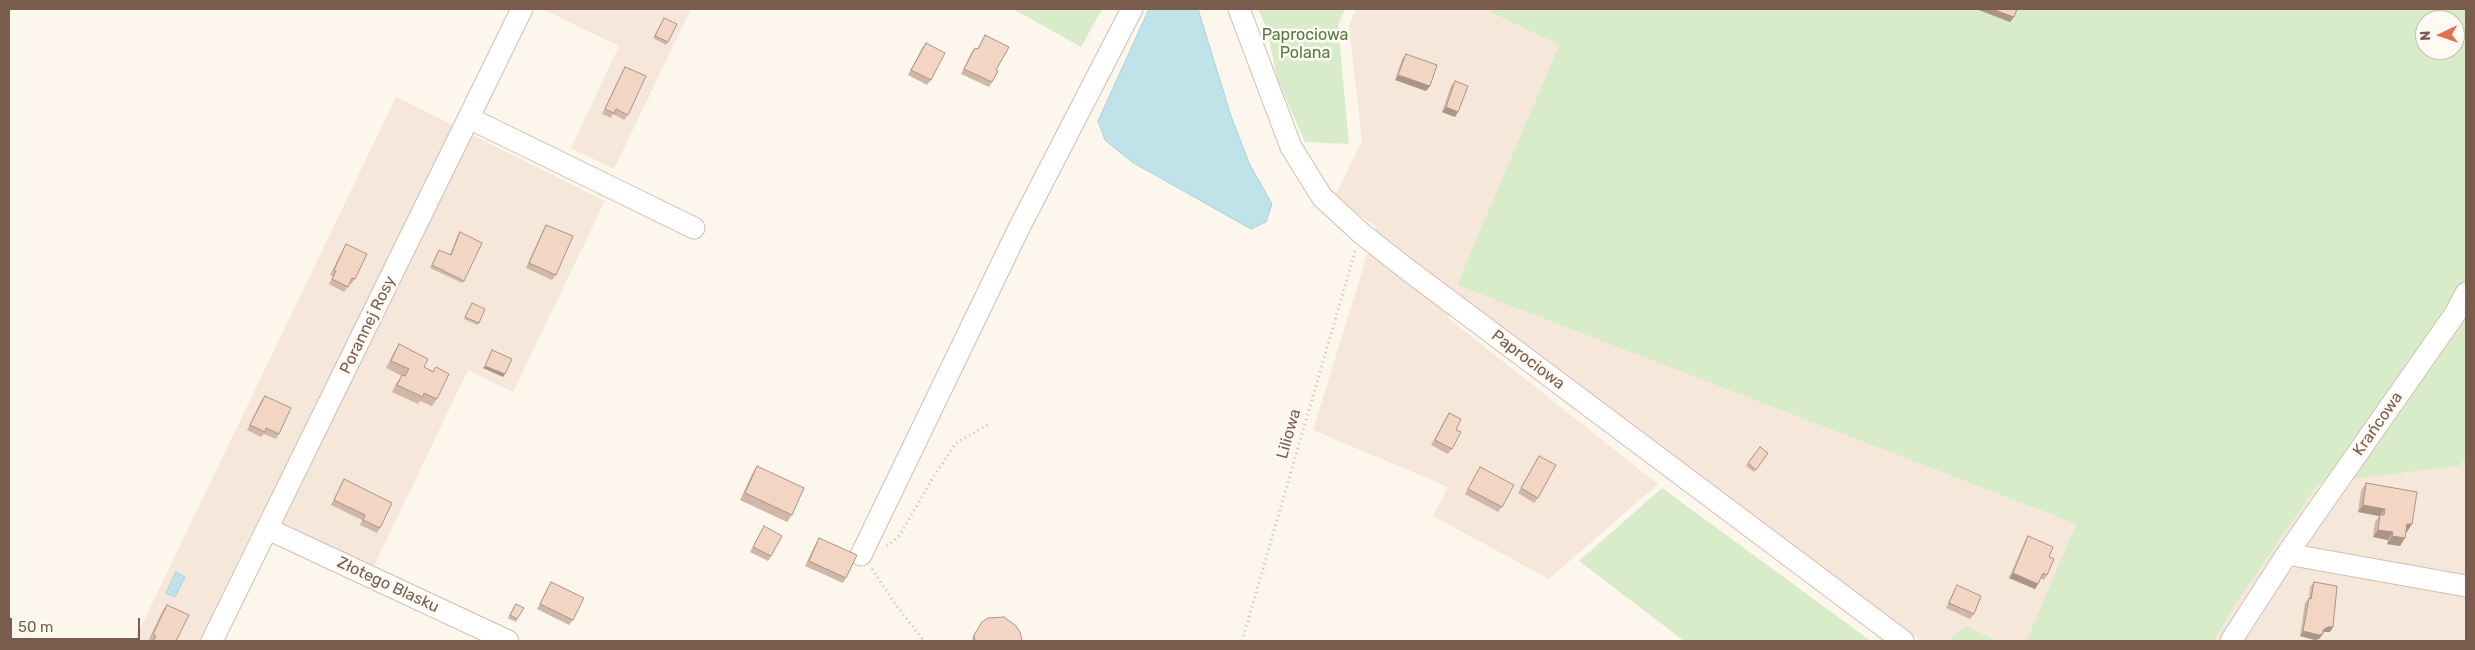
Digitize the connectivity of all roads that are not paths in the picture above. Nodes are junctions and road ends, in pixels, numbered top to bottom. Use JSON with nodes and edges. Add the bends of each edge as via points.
{"nodes":[{"id":1,"x":522,"y":9,"type":"edge"},
{"id":2,"x":1132,"y":9,"type":"edge"},
{"id":3,"x":1239,"y":9,"type":"edge"},
{"id":4,"x":469,"y":118,"type":"junction"},
{"id":5,"x":694,"y":228,"type":"dead end"},
{"id":6,"x":2466,"y":293,"type":"edge"},
{"id":7,"x":268,"y":529,"type":"junction"},
{"id":8,"x":2287,"y":554,"type":"junction"},
{"id":9,"x":865,"y":559,"type":"road end"},
{"id":10,"x":2466,"y":586,"type":"edge"},
{"id":11,"x":212,"y":641,"type":"edge"},
{"id":12,"x":508,"y":641,"type":"edge"},
{"id":13,"x":1903,"y":641,"type":"edge"},
{"id":14,"x":2231,"y":641,"type":"edge"}],
"edges":[{"from":1,"to":4,"type":"street","name":"Porannej Rosy"},
{"from":2,"to":9,"type":"street","via":[[1019,228]]},
{"from":3,"to":13,"type":"street","name":"Paprociowa","via":[[1291,147],[1322,197],[1360,233]]},
{"from":4,"to":5,"type":"street"},
{"from":4,"to":7,"type":"street","name":"Porannej Rosy"},
{"from":6,"to":8,"type":"street","name":"Krańcowa","via":[[2455,314]]},
{"from":7,"to":11,"type":"street","name":"Porannej Rosy"},
{"from":7,"to":12,"type":"street","name":"Złotego Blasku"},
{"from":8,"to":10,"type":"street"},
{"from":8,"to":14,"type":"street","name":"Krańcowa"}]}
